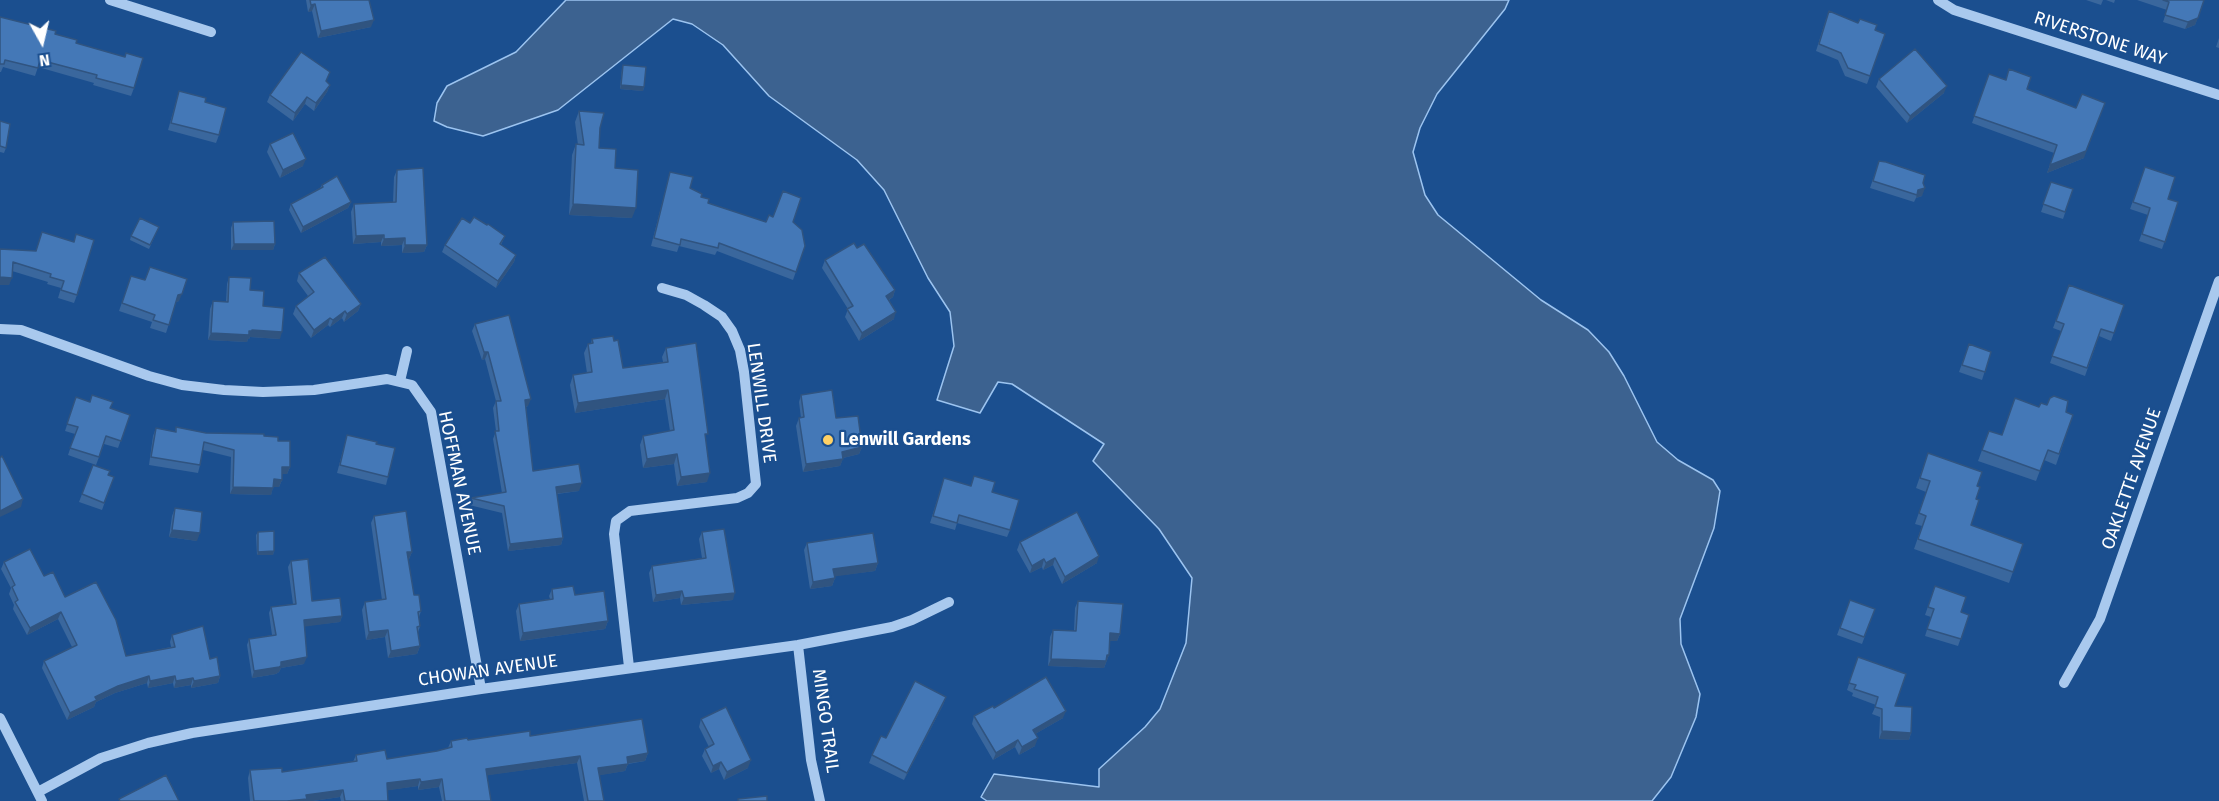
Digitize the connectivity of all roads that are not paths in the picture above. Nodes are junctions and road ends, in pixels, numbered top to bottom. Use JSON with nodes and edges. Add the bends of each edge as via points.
{"nodes":[{"id":1,"x":110,"y":0,"type":"edge"},
{"id":2,"x":1938,"y":0,"type":"edge"},
{"id":3,"x":211,"y":32,"type":"dead end"},
{"id":4,"x":2219,"y":95,"type":"edge"},
{"id":5,"x":2218,"y":284,"type":"edge"},
{"id":6,"x":662,"y":288,"type":"dead end"},
{"id":7,"x":0,"y":329,"type":"edge"},
{"id":8,"x":407,"y":351,"type":"dead end"},
{"id":9,"x":400,"y":381,"type":"junction"},
{"id":10,"x":949,"y":602,"type":"dead end"},
{"id":11,"x":798,"y":645,"type":"junction"},
{"id":12,"x":629,"y":667,"type":"junction"},
{"id":13,"x":2064,"y":683,"type":"dead end"},
{"id":14,"x":481,"y":689,"type":"junction"},
{"id":15,"x":0,"y":717,"type":"edge"},
{"id":16,"x":40,"y":797,"type":"edge"},
{"id":17,"x":820,"y":801,"type":"edge"}],
"edges":[{"from":1,"to":3,"type":"street"},
{"from":2,"to":4,"type":"street","name":"RIVERSTONE WAY","via":[[1954,10]]},
{"from":5,"to":13,"type":"street","name":"OAKLETTE AVENUE","via":[[2100,619]]},
{"from":6,"to":12,"type":"street","name":"LENWILL DRIVE","via":[[704,305],[722,317],[732,331],[744,372],[756,484],[737,498],[630,511],[616,521],[614,534]]},
{"from":7,"to":9,"type":"street","via":[[21,330],[149,376],[192,386],[263,392],[314,390],[387,379]]},
{"from":8,"to":9,"type":"street"},
{"from":9,"to":14,"type":"street","name":"HOFFMAN AVENUE","via":[[412,385],[431,412]]},
{"from":10,"to":11,"type":"street","name":"CHOWAN AVENUE","via":[[892,627]]},
{"from":11,"to":12,"type":"street","name":"CHOWAN AVENUE"},
{"from":11,"to":17,"type":"street","name":"MINGO TRAIL","via":[[811,760]]},
{"from":12,"to":14,"type":"street","name":"CHOWAN AVENUE"},
{"from":14,"to":16,"type":"street","name":"CHOWAN AVENUE","via":[[241,724],[148,743],[102,758]]},
{"from":15,"to":16,"type":"street"}]}
